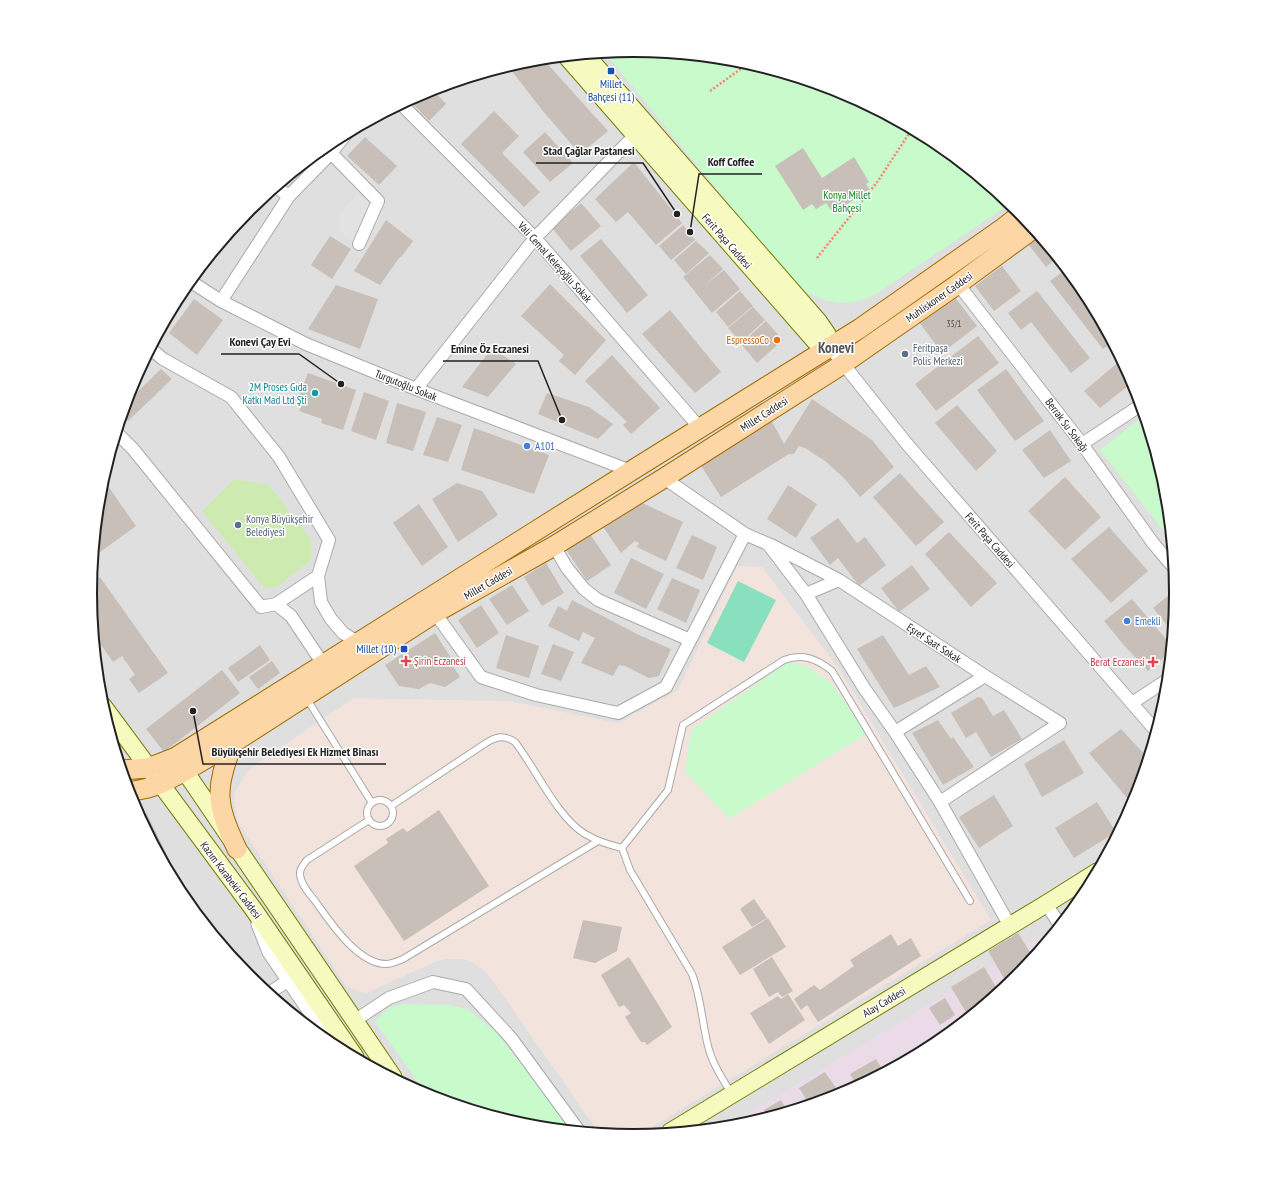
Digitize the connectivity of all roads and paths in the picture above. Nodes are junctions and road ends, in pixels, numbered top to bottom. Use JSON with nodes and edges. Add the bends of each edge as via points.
{"nodes":[{"id":1,"x":589,"y":59,"type":"edge"},
{"id":2,"x":571,"y":61,"type":"edge"},
{"id":3,"x":742,"y":68,"type":"edge"},
{"id":4,"x":710,"y":91,"type":"dead end"},
{"id":5,"x":405,"y":108,"type":"edge"},
{"id":6,"x":909,"y":134,"type":"edge"},
{"id":7,"x":635,"y":135,"type":"junction"},
{"id":8,"x":337,"y":146,"type":"edge"},
{"id":9,"x":331,"y":153,"type":"junction"},
{"id":10,"x":280,"y":190,"type":"edge"},
{"id":11,"x":289,"y":196,"type":"junction"},
{"id":12,"x":1016,"y":218,"type":"edge"},
{"id":13,"x":1029,"y":232,"type":"edge"},
{"id":14,"x":536,"y":238,"type":"junction"},
{"id":15,"x":360,"y":244,"type":"dead end"},
{"id":16,"x":818,"y":258,"type":"dead end"},
{"id":17,"x":195,"y":284,"type":"edge"},
{"id":18,"x":958,"y":284,"type":"junction"},
{"id":19,"x":221,"y":301,"type":"junction"},
{"id":20,"x":829,"y":346,"type":"junction"},
{"id":21,"x":154,"y":352,"type":"edge"},
{"id":22,"x":843,"y":364,"type":"junction"},
{"id":23,"x":416,"y":389,"type":"junction"},
{"id":24,"x":1136,"y":408,"type":"edge"},
{"id":25,"x":700,"y":428,"type":"junction"},
{"id":26,"x":120,"y":436,"type":"edge"},
{"id":27,"x":1082,"y":444,"type":"junction"},
{"id":28,"x":630,"y":470,"type":"junction"},
{"id":29,"x":664,"y":478,"type":"junction"},
{"id":30,"x":745,"y":534,"type":"junction"},
{"id":31,"x":768,"y":544,"type":"junction"},
{"id":32,"x":554,"y":546,"type":"junction"},
{"id":33,"x":1168,"y":561,"type":"edge"},
{"id":34,"x":318,"y":576,"type":"junction"},
{"id":35,"x":839,"y":580,"type":"junction"},
{"id":36,"x":806,"y":594,"type":"junction"},
{"id":37,"x":276,"y":604,"type":"junction"},
{"id":38,"x":435,"y":613,"type":"junction"},
{"id":39,"x":690,"y":640,"type":"junction"},
{"id":40,"x":357,"y":642,"type":"junction"},
{"id":41,"x":323,"y":664,"type":"junction"},
{"id":42,"x":985,"y":676,"type":"junction"},
{"id":43,"x":1161,"y":684,"type":"edge"},
{"id":44,"x":305,"y":696,"type":"junction"},
{"id":45,"x":1132,"y":703,"type":"junction"},
{"id":46,"x":112,"y":718,"type":"edge"},
{"id":47,"x":1152,"y":727,"type":"edge"},
{"id":48,"x":895,"y":732,"type":"junction"},
{"id":49,"x":233,"y":743,"type":"junction"},
{"id":50,"x":180,"y":764,"type":"junction"},
{"id":51,"x":148,"y":768,"type":"junction"},
{"id":52,"x":127,"y":770,"type":"edge"},
{"id":53,"x":160,"y":784,"type":"junction"},
{"id":54,"x":135,"y":791,"type":"edge"},
{"id":55,"x":372,"y":802,"type":"junction"},
{"id":56,"x":940,"y":802,"type":"junction"},
{"id":57,"x":391,"y":806,"type":"junction"},
{"id":58,"x":369,"y":820,"type":"junction"},
{"id":59,"x":598,"y":841,"type":"junction"},
{"id":60,"x":622,"y":848,"type":"junction"},
{"id":61,"x":237,"y":849,"type":"junction"},
{"id":62,"x":1086,"y":879,"type":"edge"},
{"id":63,"x":970,"y":900,"type":"dead end"},
{"id":64,"x":1046,"y":904,"type":"junction"},
{"id":65,"x":254,"y":910,"type":"junction"},
{"id":66,"x":1057,"y":920,"type":"edge"},
{"id":67,"x":1010,"y":926,"type":"junction"},
{"id":68,"x":290,"y":980,"type":"junction"},
{"id":69,"x":274,"y":990,"type":"edge"},
{"id":70,"x":354,"y":1021,"type":"junction"},
{"id":71,"x":325,"y":1032,"type":"edge"},
{"id":72,"x":348,"y":1047,"type":"edge"},
{"id":73,"x":387,"y":1069,"type":"edge"},
{"id":74,"x":732,"y":1094,"type":"junction"},
{"id":75,"x":575,"y":1125,"type":"edge"},
{"id":76,"x":678,"y":1127,"type":"edge"}],
"edges":[{"from":1,"to":20,"type":"main road","name":"Ferit Paşa Caddesi","via":[[818,321],[827,334]]},
{"from":2,"to":7,"type":"main road","name":"Ferit Paşa Caddesi"},
{"from":3,"to":4,"type":"path"},
{"from":5,"to":14,"type":"street","name":"Vali Cemal Keleşoğlu Sokak"},
{"from":6,"to":16,"type":"path","via":[[878,181]]},
{"from":7,"to":14,"type":"street"},
{"from":7,"to":20,"type":"main road","name":"Ferit Paşa Caddesi","via":[[815,341]]},
{"from":8,"to":9,"type":"street"},
{"from":9,"to":11,"type":"street"},
{"from":9,"to":15,"type":"street","via":[[378,201]]},
{"from":10,"to":11,"type":"street"},
{"from":11,"to":19,"type":"street"},
{"from":12,"to":20,"type":"main road","name":"Muhliskoner Caddesi","via":[[866,324]]},
{"from":13,"to":18,"type":"main road","name":"Muhliskoner Caddesi"},
{"from":14,"to":23,"type":"street"},
{"from":14,"to":25,"type":"street","name":"Vali Cemal Keleşoğlu Sokak"},
{"from":17,"to":19,"type":"street","name":"Turgutoğlu Sokak"},
{"from":18,"to":22,"type":"main road","name":"Muhliskoner Caddesi"},
{"from":18,"to":27,"type":"street","name":"Berrak Su Sokağı"},
{"from":19,"to":23,"type":"street","name":"Turgutoğlu Sokak","via":[[306,344]]},
{"from":20,"to":22,"type":"street","name":"Ferit Paşa Caddesi"},
{"from":20,"to":25,"type":"main road","name":"Millet Caddesi"},
{"from":21,"to":34,"type":"street","via":[[231,397],[279,457],[329,540]]},
{"from":22,"to":29,"type":"main road","name":"Millet Caddesi"},
{"from":22,"to":45,"type":"street","name":"Ferit Paşa Caddesi","via":[[907,444]]},
{"from":23,"to":28,"type":"street","name":"Turgutoğlu Sokak"},
{"from":24,"to":27,"type":"street"},
{"from":25,"to":28,"type":"main road","name":"Millet Caddesi"},
{"from":26,"to":37,"type":"street","via":[[261,607]]},
{"from":27,"to":33,"type":"street","name":"Berrak Su Sokağı"},
{"from":28,"to":40,"type":"main road","name":"Millet Caddesi"},
{"from":29,"to":30,"type":"street","name":"Eşref Saat Sokak"},
{"from":29,"to":32,"type":"main road","name":"Millet Caddesi"},
{"from":30,"to":31,"type":"street","name":"Eşref Saat Sokak"},
{"from":30,"to":39,"type":"street"},
{"from":31,"to":35,"type":"street","name":"Eşref Saat Sokak"},
{"from":31,"to":36,"type":"street"},
{"from":32,"to":38,"type":"main road","name":"Millet Caddesi"},
{"from":32,"to":39,"type":"street","via":[[584,589],[598,600]]},
{"from":34,"to":37,"type":"street"},
{"from":34,"to":40,"type":"street","via":[[321,602],[331,619],[343,633]]},
{"from":35,"to":36,"type":"street"},
{"from":35,"to":42,"type":"street","name":"Eşref Saat Sokak"},
{"from":36,"to":48,"type":"street","via":[[864,688]]},
{"from":37,"to":41,"type":"street","via":[[291,616]]},
{"from":38,"to":39,"type":"street","via":[[481,677],[536,695],[618,713],[666,687]]},
{"from":38,"to":44,"type":"main road","name":"Millet Caddesi"},
{"from":40,"to":41,"type":"main road","name":"Millet Caddesi"},
{"from":41,"to":50,"type":"main road","name":"Millet Caddesi"},
{"from":42,"to":48,"type":"street"},
{"from":42,"to":56,"type":"street","name":"Eşref Saat Sokak","via":[[1060,722]]},
{"from":43,"to":45,"type":"street"},
{"from":44,"to":49,"type":"main road","name":"Millet Caddesi"},
{"from":44,"to":55,"type":"lane"},
{"from":45,"to":47,"type":"street","name":"Ferit Paşa Caddesi"},
{"from":46,"to":51,"type":"main road","name":"Kazım Karabekir Caddesi"},
{"from":48,"to":56,"type":"street"},
{"from":49,"to":50,"type":"main road","name":"Millet Caddesi"},
{"from":49,"to":61,"type":"main road","via":[[224,764],[219,793],[224,818]]},
{"from":50,"to":51,"type":"main road","name":"Millet Caddesi"},
{"from":50,"to":53,"type":"main road","name":"Millet Caddesi"},
{"from":50,"to":61,"type":"main road","name":"Kazım Karabekir Caddesi"},
{"from":51,"to":52,"type":"main road","name":"Millet Caddesi"},
{"from":51,"to":53,"type":"main road","name":"Kazım Karabekir Caddesi"},
{"from":53,"to":54,"type":"main road","name":"Millet Caddesi"},
{"from":53,"to":65,"type":"main road","name":"Kazım Karabekir Caddesi"},
{"from":55,"to":57,"type":"lane","via":[[380,800]]},
{"from":55,"to":58,"type":"lane","via":[[367,813]]},
{"from":56,"to":67,"type":"street"},
{"from":57,"to":58,"type":"lane","via":[[392,818],[387,824],[379,827]]},
{"from":57,"to":59,"type":"lane","via":[[486,743],[501,736],[515,742],[567,819]]},
{"from":58,"to":59,"type":"lane","via":[[307,860],[302,865],[300,873],[305,886],[341,936],[362,955],[385,964],[403,959]]},
{"from":59,"to":60,"type":"lane"},
{"from":60,"to":63,"type":"lane","via":[[668,790],[684,725],[784,660],[802,657],[823,663],[832,671]]},
{"from":60,"to":74,"type":"lane","via":[[630,870],[692,974],[700,999],[708,1047],[714,1064]]},
{"from":61,"to":70,"type":"main road","name":"Kazım Karabekir Caddesi"},
{"from":62,"to":64,"type":"main road","name":"Alay Caddesi"},
{"from":64,"to":66,"type":"street"},
{"from":64,"to":67,"type":"main road","name":"Alay Caddesi"},
{"from":65,"to":68,"type":"street","via":[[270,952]]},
{"from":65,"to":72,"type":"main road","name":"Kazım Karabekir Caddesi"},
{"from":67,"to":74,"type":"main road","name":"Alay Caddesi"},
{"from":68,"to":69,"type":"street"},
{"from":68,"to":71,"type":"street"},
{"from":70,"to":73,"type":"main road","name":"Kazım Karabekir Caddesi"},
{"from":70,"to":75,"type":"street","via":[[389,998],[433,982],[466,989],[511,1038]]},
{"from":74,"to":76,"type":"main road","name":"Alay Caddesi"}]}
